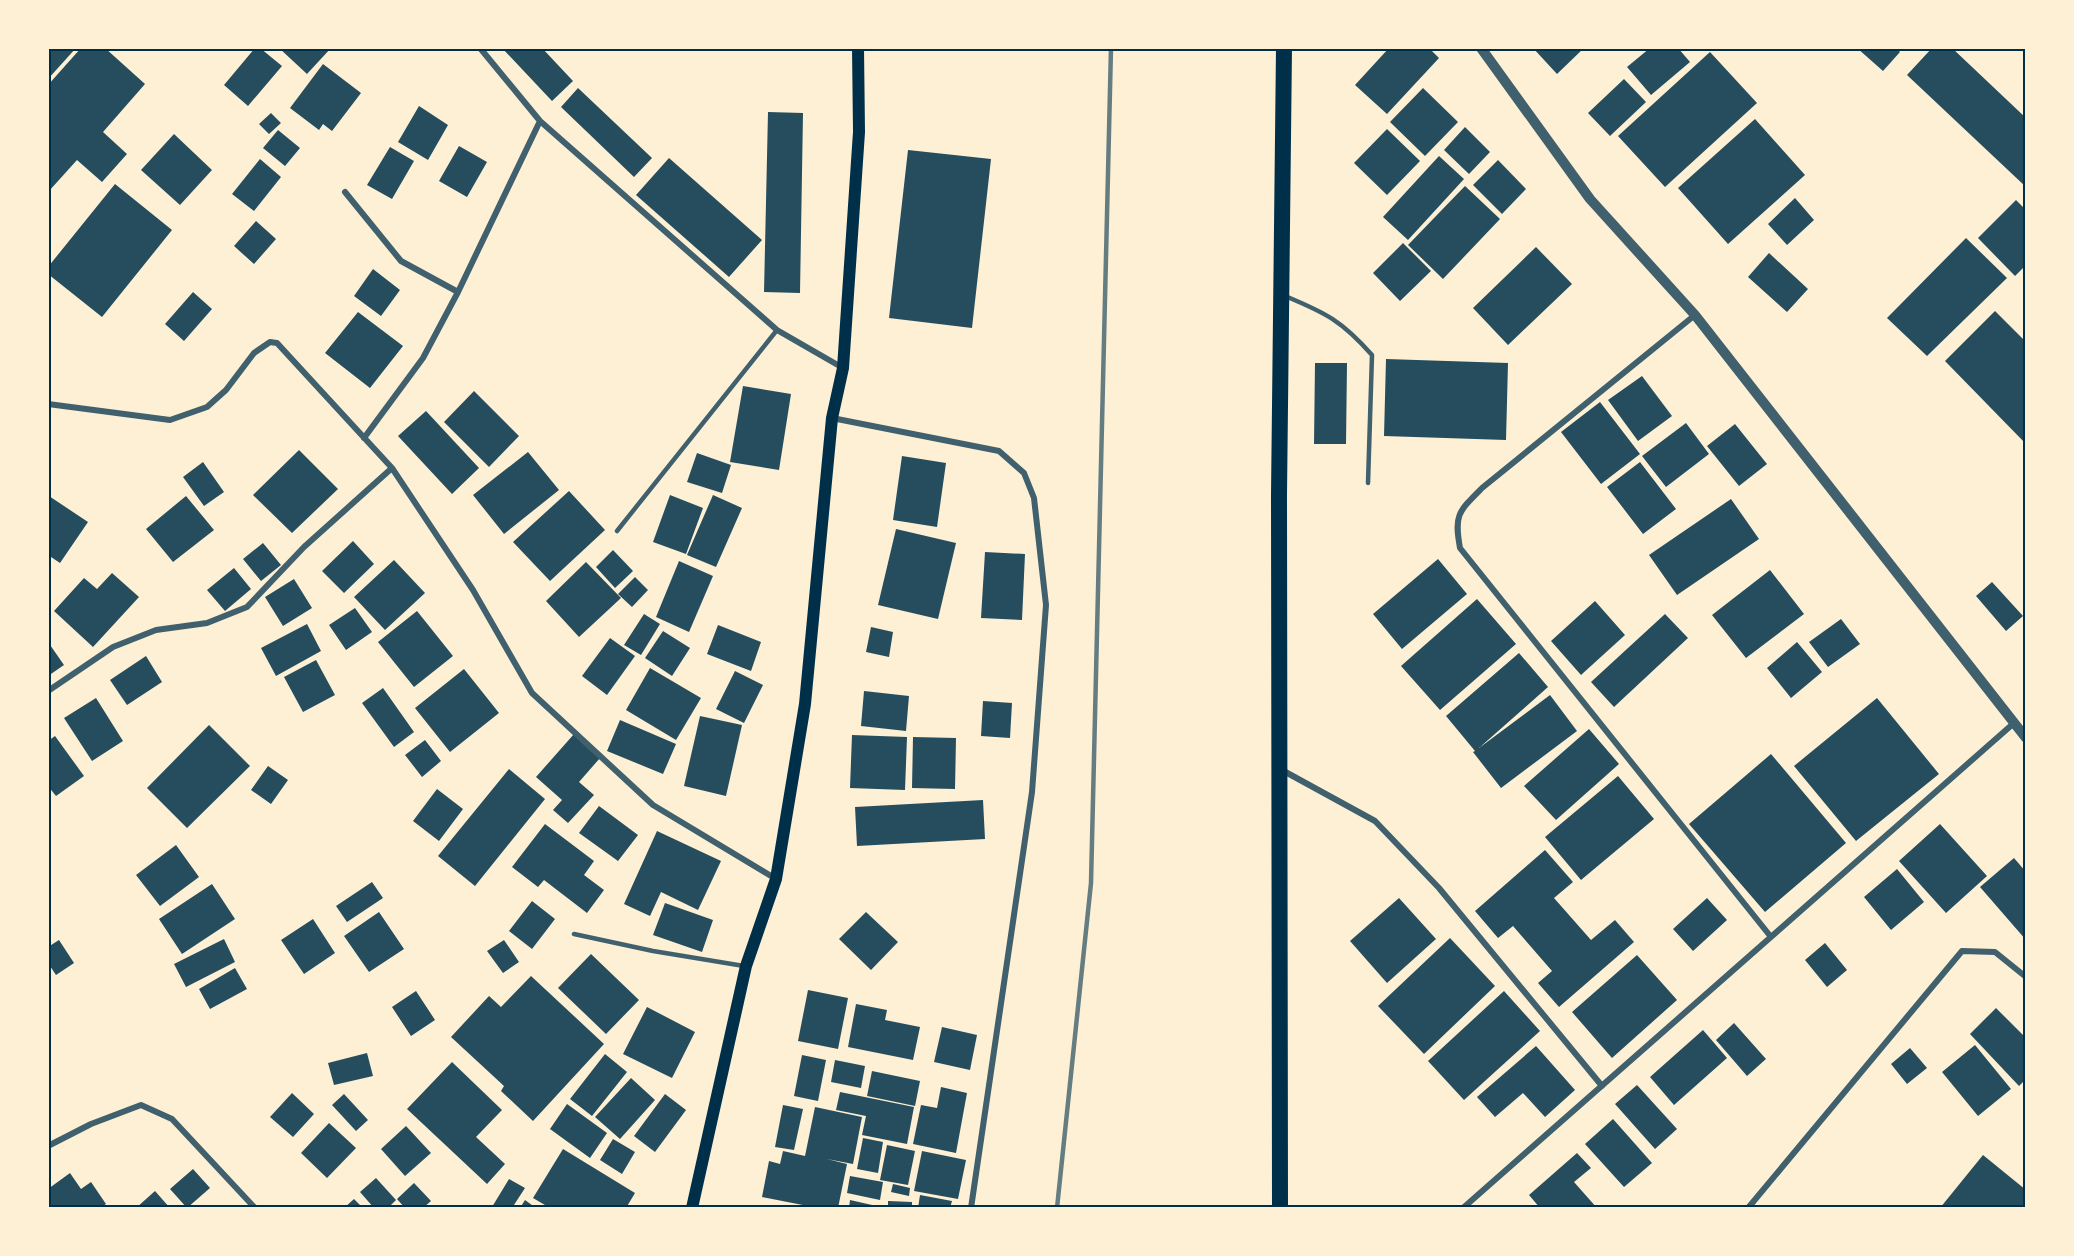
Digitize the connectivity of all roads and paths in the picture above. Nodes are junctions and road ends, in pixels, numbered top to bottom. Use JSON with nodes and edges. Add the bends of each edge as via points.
{"nodes":[{"id":1,"x":480,"y":48,"type":"edge"},
{"id":2,"x":858,"y":48,"type":"edge"},
{"id":3,"x":1284,"y":48,"type":"edge"},
{"id":4,"x":1481,"y":48,"type":"edge"},
{"id":5,"x":540,"y":121,"type":"junction"},
{"id":6,"x":345,"y":192,"type":"dead end"},
{"id":7,"x":458,"y":292,"type":"junction"},
{"id":8,"x":1281,"y":294,"type":"junction"},
{"id":9,"x":1695,"y":315,"type":"junction"},
{"id":10,"x":777,"y":330,"type":"junction"},
{"id":11,"x":843,"y":368,"type":"junction"},
{"id":12,"x":48,"y":404,"type":"edge"},
{"id":13,"x":832,"y":418,"type":"junction"},
{"id":14,"x":364,"y":438,"type":"junction"},
{"id":15,"x":392,"y":468,"type":"junction"},
{"id":16,"x":1368,"y":483,"type":"dead end"},
{"id":17,"x":617,"y":531,"type":"dead end"},
{"id":18,"x":48,"y":691,"type":"edge"},
{"id":19,"x":2014,"y":723,"type":"junction"},
{"id":20,"x":2026,"y":738,"type":"edge"},
{"id":21,"x":1280,"y":768,"type":"junction"},
{"id":22,"x":776,"y":879,"type":"junction"},
{"id":23,"x":573,"y":934,"type":"dead end"},
{"id":24,"x":1771,"y":937,"type":"junction"},
{"id":25,"x":746,"y":966,"type":"junction"},
{"id":26,"x":2026,"y":977,"type":"edge"},
{"id":27,"x":1602,"y":1086,"type":"junction"},
{"id":28,"x":48,"y":1146,"type":"edge"},
{"id":29,"x":255,"y":1208,"type":"edge"},
{"id":30,"x":692,"y":1208,"type":"edge"},
{"id":31,"x":971,"y":1208,"type":"edge"},
{"id":32,"x":1280,"y":1208,"type":"edge"},
{"id":33,"x":1463,"y":1208,"type":"edge"},
{"id":34,"x":1748,"y":1208,"type":"edge"}],
"edges":[{"from":1,"to":5,"type":"street"},
{"from":2,"to":11,"type":"main road","via":[[859,132]]},
{"from":3,"to":8,"type":"highway"},
{"from":4,"to":9,"type":"street","via":[[1590,199]]},
{"from":5,"to":7,"type":"street"},
{"from":5,"to":10,"type":"street"},
{"from":6,"to":7,"type":"street","via":[[401,261]]},
{"from":7,"to":14,"type":"street","via":[[423,358]]},
{"from":8,"to":16,"type":"lane","via":[[1328,314],[1372,355]]},
{"from":8,"to":21,"type":"highway"},
{"from":9,"to":19,"type":"street"},
{"from":9,"to":24,"type":"street","via":[[1482,488],[1455,522],[1460,548]]},
{"from":10,"to":11,"type":"street"},
{"from":10,"to":17,"type":"lane"},
{"from":11,"to":13,"type":"main road"},
{"from":12,"to":14,"type":"street","via":[[170,420],[207,407],[226,390],[254,353],[270,342],[277,343]]},
{"from":13,"to":22,"type":"main road","via":[[805,704]]},
{"from":13,"to":31,"type":"street","via":[[999,451],[1024,472],[1034,498],[1046,605],[1032,792]]},
{"from":14,"to":15,"type":"street"},
{"from":15,"to":18,"type":"street","via":[[304,547],[247,607],[207,623],[156,630],[113,647]]},
{"from":15,"to":22,"type":"street","via":[[473,590],[532,693],[653,805]]},
{"from":19,"to":20,"type":"street"},
{"from":19,"to":24,"type":"street"},
{"from":21,"to":27,"type":"street","via":[[1375,821],[1439,888]]},
{"from":21,"to":32,"type":"highway"},
{"from":22,"to":25,"type":"main road"},
{"from":23,"to":25,"type":"lane"},
{"from":24,"to":27,"type":"street"},
{"from":25,"to":30,"type":"main road"},
{"from":26,"to":34,"type":"street","via":[[1995,952],[1962,951]]},
{"from":27,"to":33,"type":"street"},
{"from":28,"to":29,"type":"street","via":[[141,1105],[172,1119]]}]}
